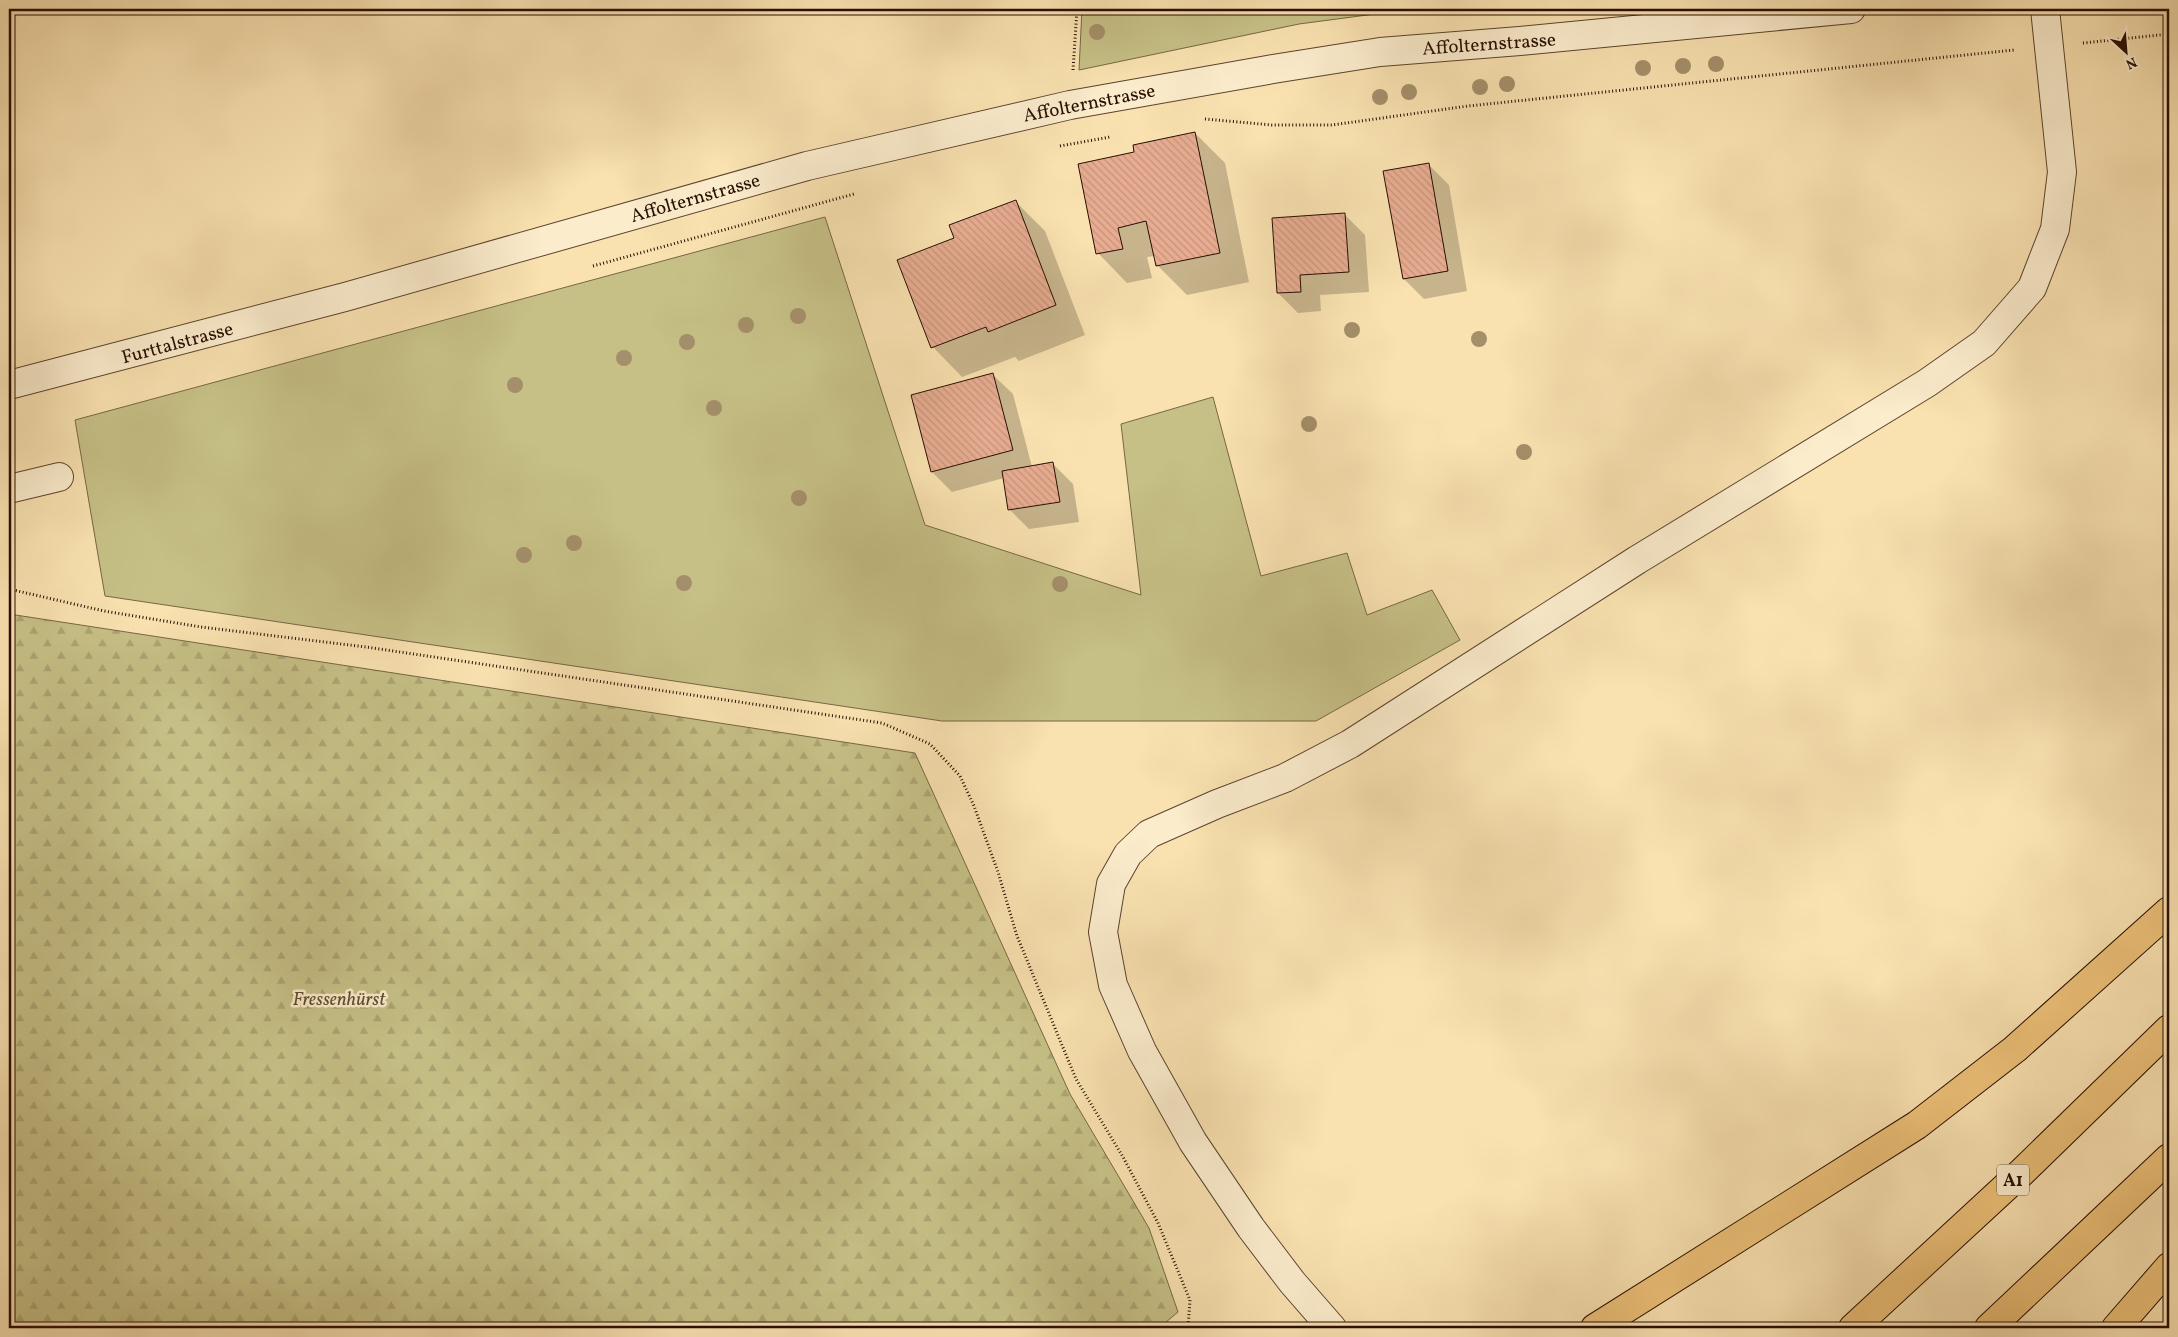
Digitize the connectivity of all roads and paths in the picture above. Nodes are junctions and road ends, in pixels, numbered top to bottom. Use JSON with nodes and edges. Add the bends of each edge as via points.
{"nodes":[{"id":1,"x":1077,"y":9,"type":"edge"},
{"id":2,"x":1851,"y":9,"type":"edge"},
{"id":3,"x":2046,"y":9,"type":"edge"},
{"id":4,"x":2169,"y":34,"type":"edge"},
{"id":5,"x":2050,"y":47,"type":"junction"},
{"id":6,"x":1070,"y":105,"type":"junction"},
{"id":7,"x":1200,"y":120,"type":"dead end"},
{"id":8,"x":1118,"y":135,"type":"dead end"},
{"id":9,"x":1060,"y":146,"type":"dead end"},
{"id":10,"x":857,"y":193,"type":"dead end"},
{"id":11,"x":590,"y":267,"type":"dead end"},
{"id":12,"x":345,"y":297,"type":"joint"},
{"id":13,"x":9,"y":385,"type":"edge"},
{"id":14,"x":58,"y":477,"type":"dead end"},
{"id":15,"x":9,"y":489,"type":"edge"},
{"id":16,"x":9,"y":589,"type":"edge"},
{"id":17,"x":2169,"y":911,"type":"edge"},
{"id":18,"x":2169,"y":1029,"type":"edge"},
{"id":19,"x":2169,"y":1158,"type":"edge"},
{"id":20,"x":2169,"y":1267,"type":"edge"},
{"id":21,"x":1188,"y":1328,"type":"edge"},
{"id":22,"x":1332,"y":1328,"type":"edge"},
{"id":23,"x":1595,"y":1328,"type":"edge"},
{"id":24,"x":1853,"y":1328,"type":"edge"},
{"id":25,"x":1989,"y":1328,"type":"edge"},
{"id":26,"x":2116,"y":1328,"type":"edge"}],
"edges":[{"from":1,"to":6,"type":"path"},
{"from":2,"to":6,"type":"street","name":"Affolternstrasse","via":[[1520,42],[1380,52]]},
{"from":3,"to":5,"type":"street"},
{"from":4,"to":5,"type":"path"},
{"from":5,"to":7,"type":"path","via":[[1468,106],[1332,124],[1272,125]]},
{"from":5,"to":22,"type":"street","via":[[2062,172],[2055,229],[2032,288],[1984,343],[1927,383],[1645,555],[1350,744],[1285,778],[1149,834],[1128,854],[1115,876],[1103,932],[1113,985],[1142,1051],[1193,1142],[1251,1228]]},
{"from":6,"to":12,"type":"street","name":"Affolternstrasse","via":[[807,166]]},
{"from":8,"to":9,"type":"path"},
{"from":10,"to":11,"type":"path"},
{"from":12,"to":13,"type":"street","name":"Furttalstrasse"},
{"from":14,"to":15,"type":"street"},
{"from":16,"to":21,"type":"path","via":[[104,611],[201,627],[882,723],[930,744],[960,776],[974,806],[1017,936],[1076,1079],[1145,1198],[1190,1300]]},
{"from":17,"to":23,"type":"highway","via":[[2014,1049],[1917,1125]]},
{"from":18,"to":24,"type":"highway","number":"A1","via":[[2022,1172]]},
{"from":19,"to":25,"type":"highway"},
{"from":20,"to":26,"type":"highway"}]}
